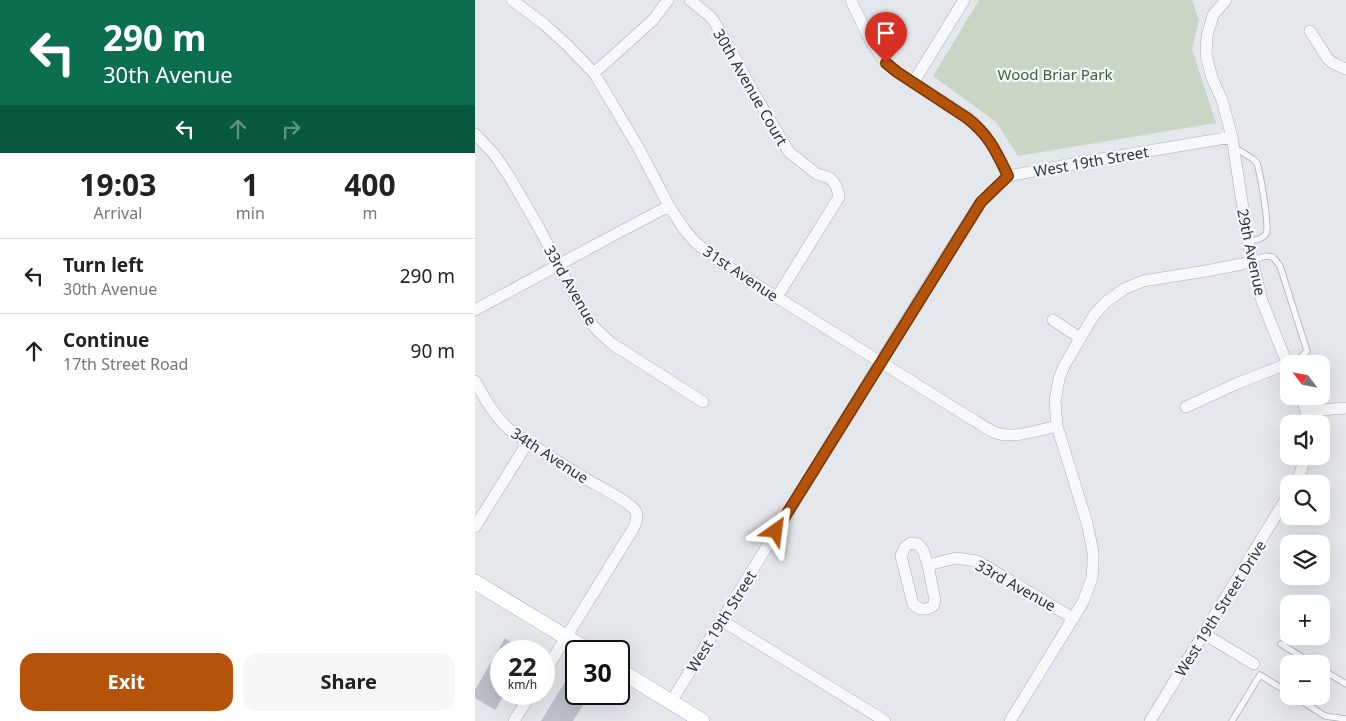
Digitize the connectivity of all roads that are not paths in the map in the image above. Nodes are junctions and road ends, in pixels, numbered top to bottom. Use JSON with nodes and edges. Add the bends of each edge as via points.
{"nodes":[{"id":1,"x":512,"y":0,"type":"edge"},
{"id":2,"x":668,"y":0,"type":"edge"},
{"id":3,"x":690,"y":0,"type":"edge"},
{"id":4,"x":851,"y":0,"type":"edge"},
{"id":5,"x":964,"y":0,"type":"edge"},
{"id":6,"x":1227,"y":0,"type":"edge"},
{"id":7,"x":1310,"y":31,"type":"dead end"},
{"id":8,"x":1346,"y":69,"type":"edge"},
{"id":9,"x":594,"y":73,"type":"junction"},
{"id":10,"x":913,"y":83,"type":"junction"},
{"id":11,"x":475,"y":134,"type":"edge"},
{"id":12,"x":1233,"y":142,"type":"junction"},
{"id":13,"x":1008,"y":176,"type":"junction"},
{"id":14,"x":669,"y":206,"type":"junction"},
{"id":15,"x":1248,"y":241,"type":"junction"},
{"id":16,"x":1252,"y":260,"type":"junction"},
{"id":17,"x":559,"y":265,"type":"junction"},
{"id":18,"x":777,"y":297,"type":"junction"},
{"id":19,"x":475,"y":310,"type":"edge"},
{"id":20,"x":1053,"y":320,"type":"dead end"},
{"id":21,"x":1080,"y":338,"type":"junction"},
{"id":22,"x":1284,"y":355,"type":"edge"},
{"id":23,"x":1303,"y":355,"type":"edge"},
{"id":24,"x":881,"y":362,"type":"junction"},
{"id":25,"x":1280,"y":369,"type":"edge"},
{"id":26,"x":475,"y":381,"type":"edge"},
{"id":27,"x":703,"y":402,"type":"dead end"},
{"id":28,"x":1304,"y":405,"type":"edge"},
{"id":29,"x":1186,"y":407,"type":"dead end"},
{"id":30,"x":1346,"y":408,"type":"edge"},
{"id":31,"x":1306,"y":411,"type":"junction"},
{"id":32,"x":1307,"y":415,"type":"edge"},
{"id":33,"x":1057,"y":426,"type":"junction"},
{"id":34,"x":528,"y":442,"type":"junction"},
{"id":35,"x":1280,"y":509,"type":"edge"},
{"id":36,"x":475,"y":526,"type":"edge"},
{"id":37,"x":928,"y":566,"type":"junction"},
{"id":38,"x":475,"y":582,"type":"edge"},
{"id":39,"x":1073,"y":618,"type":"junction"},
{"id":40,"x":721,"y":620,"type":"junction"},
{"id":41,"x":1204,"y":634,"type":"junction"},
{"id":42,"x":565,"y":637,"type":"junction"},
{"id":43,"x":570,"y":640,"type":"edge"},
{"id":44,"x":1283,"y":645,"type":"edge"},
{"id":45,"x":555,"y":654,"type":"edge"},
{"id":46,"x":1299,"y":655,"type":"edge"},
{"id":47,"x":1254,"y":664,"type":"dead end"},
{"id":48,"x":1330,"y":674,"type":"edge"},
{"id":49,"x":630,"y":677,"type":"edge"},
{"id":50,"x":1346,"y":684,"type":"edge"},
{"id":51,"x":1280,"y":687,"type":"edge"},
{"id":52,"x":671,"y":702,"type":"junction"},
{"id":53,"x":524,"y":705,"type":"edge"},
{"id":54,"x":1308,"y":705,"type":"edge"},
{"id":55,"x":1346,"y":719,"type":"edge"},
{"id":56,"x":514,"y":721,"type":"edge"},
{"id":57,"x":702,"y":721,"type":"edge"},
{"id":58,"x":885,"y":721,"type":"edge"},
{"id":59,"x":1010,"y":721,"type":"edge"},
{"id":60,"x":1150,"y":721,"type":"edge"},
{"id":61,"x":1232,"y":721,"type":"edge"}],
"edges":[{"from":1,"to":9,"type":"street","name":"31st Avenue","via":[[544,24]]},
{"from":2,"to":9,"type":"street","via":[[653,20]]},
{"from":3,"to":18,"type":"street","name":"30th Avenue Court","via":[[711,18],[789,152],[817,174],[829,178],[837,188],[839,196]]},
{"from":4,"to":10,"type":"street","via":[[877,51],[886,63]]},
{"from":5,"to":10,"type":"street"},
{"from":6,"to":12,"type":"street","via":[[1213,15],[1206,55]]},
{"from":7,"to":8,"type":"street","via":[[1328,58]]},
{"from":9,"to":14,"type":"street","name":"31st Avenue"},
{"from":10,"to":13,"type":"street","via":[[977,126],[996,150]]},
{"from":11,"to":17,"type":"street","name":"33rd Avenue","via":[[509,176]]},
{"from":12,"to":13,"type":"street","name":"West 19th Street"},
{"from":12,"to":15,"type":"street","name":"29th Avenue"},
{"from":12,"to":15,"type":"lane","via":[[1257,163],[1267,220],[1264,236]]},
{"from":13,"to":24,"type":"street","name":"West 19th Street","via":[[981,202]]},
{"from":14,"to":17,"type":"street"},
{"from":14,"to":18,"type":"street","name":"31st Avenue","via":[[695,242],[722,264]]},
{"from":15,"to":16,"type":"street","name":"29th Avenue"},
{"from":16,"to":21,"type":"street","via":[[1143,281],[1124,289],[1100,308]]},
{"from":16,"to":22,"type":"street","name":"29th Avenue","via":[[1262,301]]},
{"from":16,"to":23,"type":"lane","via":[[1273,257],[1280,266],[1307,351]]},
{"from":17,"to":19,"type":"street"},
{"from":17,"to":27,"type":"street","name":"33rd Avenue","via":[[597,331]]},
{"from":18,"to":24,"type":"street","name":"31st Avenue"},
{"from":20,"to":21,"type":"street"},
{"from":21,"to":33,"type":"street","via":[[1059,379],[1055,402]]},
{"from":24,"to":33,"type":"street","name":"31st Avenue","via":[[997,433],[1007,435]]},
{"from":24,"to":40,"type":"street","name":"West 19th Street"},
{"from":25,"to":29,"type":"street","via":[[1238,383]]},
{"from":26,"to":34,"type":"street","name":"34th Avenue","via":[[500,422]]},
{"from":28,"to":31,"type":"street"},
{"from":30,"to":31,"type":"street"},
{"from":31,"to":32,"type":"street"},
{"from":33,"to":39,"type":"street","via":[[1093,552],[1092,578]]},
{"from":34,"to":36,"type":"street"},
{"from":34,"to":42,"type":"street","name":"34th Avenue","via":[[625,503],[637,516],[633,529]]},
{"from":35,"to":41,"type":"street","name":"West 19th Street Drive"},
{"from":37,"to":37,"type":"street","via":[[935,600],[933,606],[926,610],[913,604],[901,556],[905,547],[911,543],[918,544]]},
{"from":37,"to":39,"type":"street","name":"33rd Avenue","via":[[956,558],[977,561]]},
{"from":38,"to":42,"type":"main road"},
{"from":39,"to":59,"type":"street"},
{"from":40,"to":52,"type":"street","name":"West 19th Street"},
{"from":40,"to":58,"type":"street"},
{"from":41,"to":47,"type":"street"},
{"from":41,"to":60,"type":"street","name":"West 19th Street Drive"},
{"from":42,"to":43,"type":"main road"},
{"from":42,"to":45,"type":"street"},
{"from":44,"to":46,"type":"lane"},
{"from":48,"to":50,"type":"lane"},
{"from":49,"to":52,"type":"main road"},
{"from":51,"to":61,"type":"lane","via":[[1260,675]]},
{"from":52,"to":57,"type":"main road"},
{"from":53,"to":56,"type":"street"},
{"from":54,"to":55,"type":"lane","via":[[1325,716]]}]}
